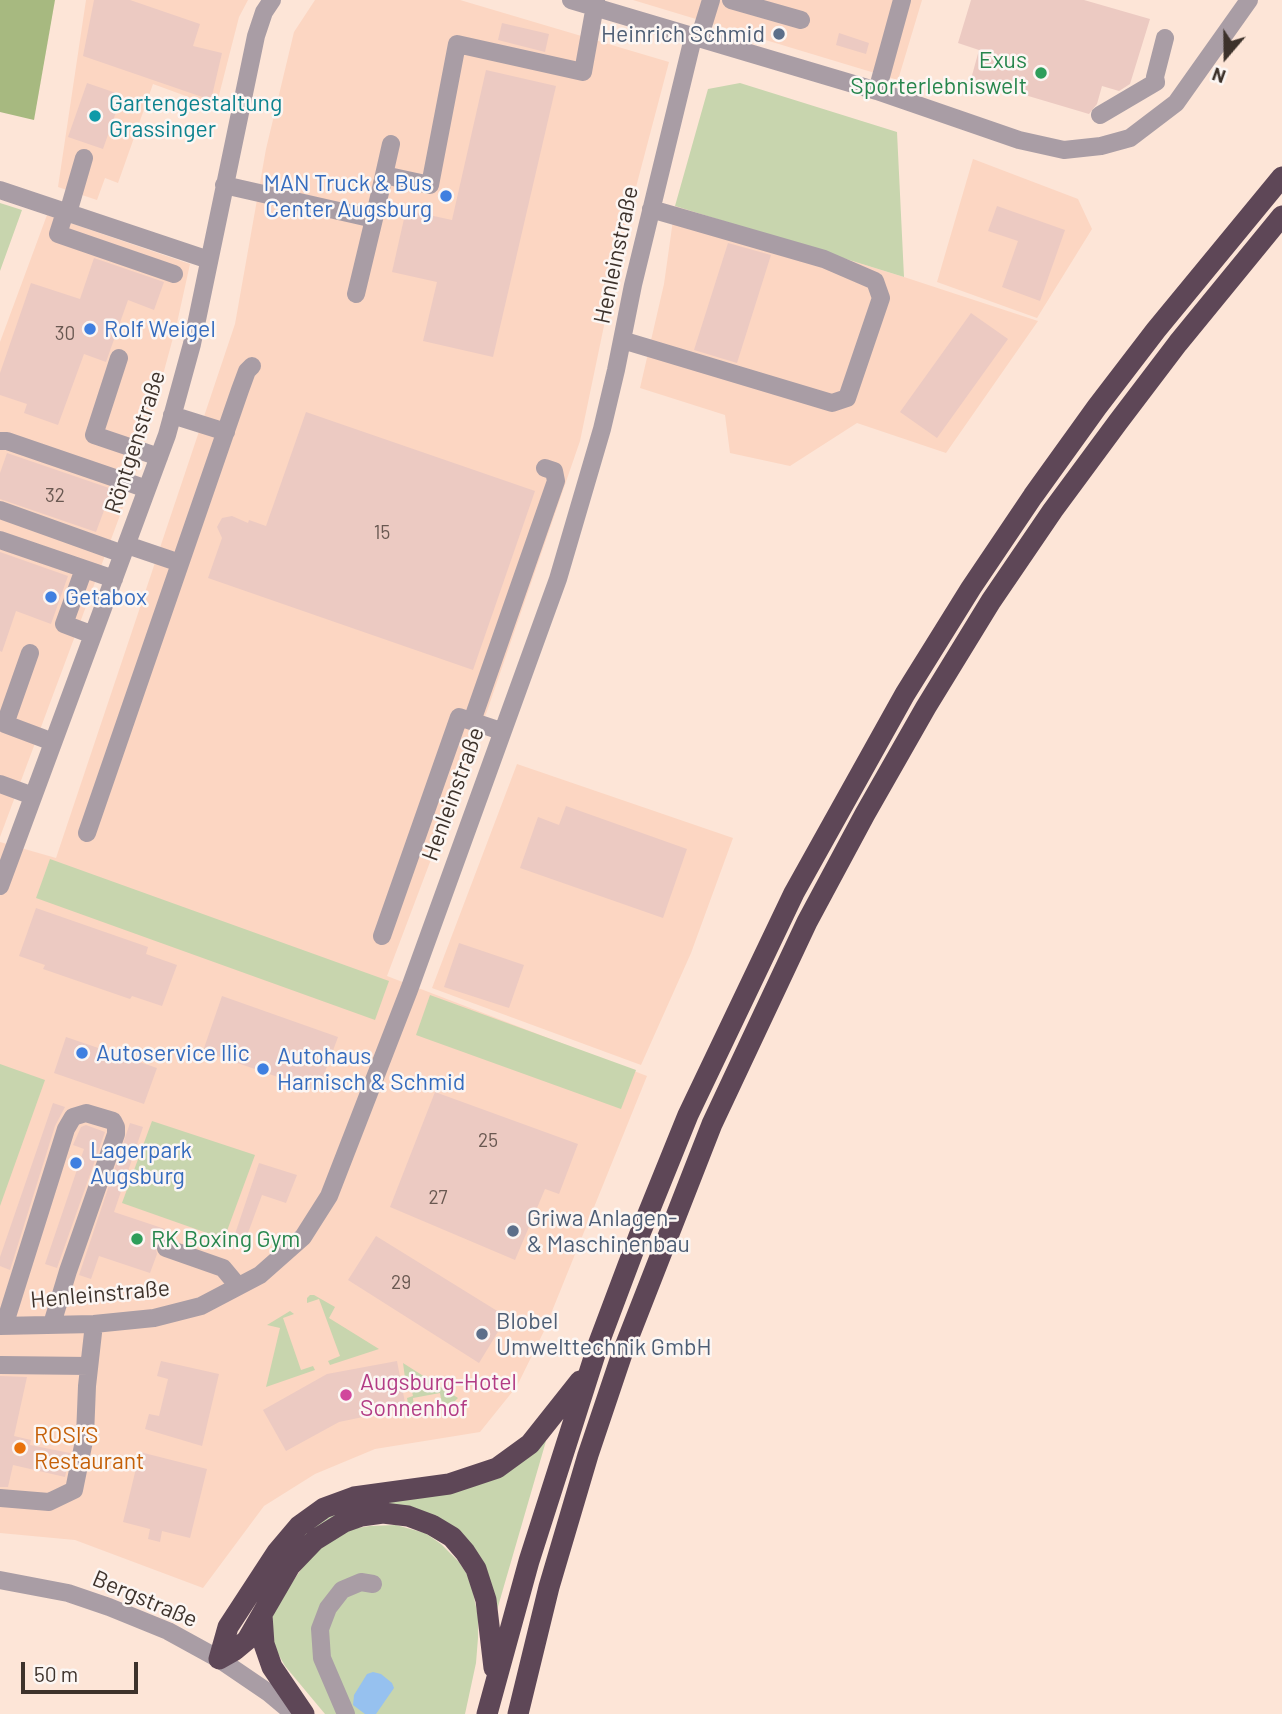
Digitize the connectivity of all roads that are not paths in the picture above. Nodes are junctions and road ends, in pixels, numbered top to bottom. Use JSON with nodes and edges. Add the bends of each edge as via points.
{"nodes":[{"id":1,"x":272,"y":0,"type":"edge"},
{"id":2,"x":571,"y":0,"type":"edge"},
{"id":3,"x":711,"y":0,"type":"edge"},
{"id":4,"x":731,"y":0,"type":"edge"},
{"id":5,"x":902,"y":0,"type":"edge"},
{"id":6,"x":1249,"y":0,"type":"edge"},
{"id":7,"x":595,"y":3,"type":"edge"},
{"id":8,"x":801,"y":20,"type":"dead end"},
{"id":9,"x":1166,"y":38,"type":"dead end"},
{"id":10,"x":696,"y":39,"type":"junction"},
{"id":11,"x":1156,"y":82,"type":"junction"},
{"id":12,"x":877,"y":92,"type":"junction"},
{"id":13,"x":1176,"y":103,"type":"junction"},
{"id":14,"x":1100,"y":115,"type":"dead end"},
{"id":15,"x":391,"y":144,"type":"dead end"},
{"id":16,"x":84,"y":158,"type":"dead end"},
{"id":17,"x":384,"y":176,"type":"junction"},
{"id":18,"x":1282,"y":177,"type":"edge"},
{"id":19,"x":224,"y":185,"type":"junction"},
{"id":20,"x":0,"y":190,"type":"edge"},
{"id":21,"x":651,"y":209,"type":"junction"},
{"id":22,"x":66,"y":213,"type":"junction"},
{"id":23,"x":1282,"y":216,"type":"edge"},
{"id":24,"x":374,"y":219,"type":"junction"},
{"id":25,"x":131,"y":234,"type":"junction"},
{"id":26,"x":124,"y":256,"type":"junction"},
{"id":27,"x":209,"y":260,"type":"junction"},
{"id":28,"x":174,"y":274,"type":"dead end"},
{"id":29,"x":356,"y":294,"type":"dead end"},
{"id":30,"x":622,"y":340,"type":"junction"},
{"id":31,"x":119,"y":358,"type":"dead end"},
{"id":32,"x":251,"y":366,"type":"dead end"},
{"id":33,"x":172,"y":415,"type":"junction"},
{"id":34,"x":226,"y":432,"type":"junction"},
{"id":35,"x":0,"y":441,"type":"edge"},
{"id":36,"x":159,"y":457,"type":"junction"},
{"id":37,"x":545,"y":468,"type":"dead end"},
{"id":38,"x":147,"y":489,"type":"junction"},
{"id":39,"x":0,"y":510,"type":"edge"},
{"id":40,"x":0,"y":540,"type":"edge"},
{"id":41,"x":125,"y":549,"type":"junction"},
{"id":42,"x":180,"y":563,"type":"junction"},
{"id":43,"x":85,"y":569,"type":"junction"},
{"id":44,"x":114,"y":579,"type":"junction"},
{"id":45,"x":93,"y":635,"type":"junction"},
{"id":46,"x":30,"y":653,"type":"dead end"},
{"id":47,"x":472,"y":721,"type":"junction"},
{"id":48,"x":502,"y":731,"type":"junction"},
{"id":49,"x":53,"y":742,"type":"junction"},
{"id":50,"x":0,"y":784,"type":"edge"},
{"id":51,"x":33,"y":796,"type":"junction"},
{"id":52,"x":87,"y":833,"type":"dead end"},
{"id":53,"x":0,"y":886,"type":"edge"},
{"id":54,"x":382,"y":936,"type":"dead end"},
{"id":55,"x":166,"y":1248,"type":"dead end"},
{"id":56,"x":239,"y":1286,"type":"junction"},
{"id":57,"x":52,"y":1324,"type":"junction"},
{"id":58,"x":94,"y":1324,"type":"junction"},
{"id":59,"x":2,"y":1326,"type":"edge"},
{"id":60,"x":0,"y":1365,"type":"edge"},
{"id":61,"x":89,"y":1366,"type":"junction"},
{"id":62,"x":589,"y":1368,"type":"junction"},
{"id":63,"x":0,"y":1497,"type":"edge"},
{"id":64,"x":0,"y":1580,"type":"edge"},
{"id":65,"x":373,"y":1584,"type":"dead end"},
{"id":66,"x":262,"y":1615,"type":"junction"},
{"id":67,"x":219,"y":1659,"type":"junction"},
{"id":68,"x":495,"y":1680,"type":"junction"},
{"id":69,"x":294,"y":1714,"type":"edge"},
{"id":70,"x":304,"y":1714,"type":"edge"},
{"id":71,"x":345,"y":1714,"type":"edge"},
{"id":72,"x":487,"y":1714,"type":"edge"},
{"id":73,"x":518,"y":1714,"type":"edge"}],
"edges":[{"from":1,"to":19,"type":"street","name":"Röntgenstraße","via":[[256,36]]},
{"from":2,"to":7,"type":"street"},
{"from":3,"to":10,"type":"street","name":"Henleinstraße"},
{"from":4,"to":8,"type":"street"},
{"from":5,"to":12,"type":"street"},
{"from":6,"to":13,"type":"street"},
{"from":7,"to":10,"type":"street"},
{"from":7,"to":17,"type":"street","via":[[583,72],[457,44],[430,185]]},
{"from":9,"to":11,"type":"street"},
{"from":10,"to":12,"type":"street"},
{"from":10,"to":21,"type":"street","name":"Henleinstraße"},
{"from":11,"to":13,"type":"street"},
{"from":11,"to":14,"type":"street"},
{"from":12,"to":13,"type":"street","via":[[1019,140],[1064,150],[1130,138]]},
{"from":15,"to":17,"type":"street"},
{"from":16,"to":22,"type":"street"},
{"from":17,"to":24,"type":"street"},
{"from":18,"to":62,"type":"highway","via":[[1156,330],[1057,463],[971,588],[869,755],[794,892],[727,1029],[688,1115]]},
{"from":19,"to":24,"type":"street"},
{"from":19,"to":27,"type":"street","name":"Röntgenstraße"},
{"from":20,"to":22,"type":"street"},
{"from":21,"to":30,"type":"street","name":"Henleinstraße"},
{"from":21,"to":30,"type":"street","via":[[824,259],[875,281],[881,298],[847,398],[832,403]]},
{"from":22,"to":25,"type":"street"},
{"from":22,"to":26,"type":"street","via":[[58,234]]},
{"from":23,"to":73,"type":"highway","via":[[1140,393],[991,601],[926,707],[807,922],[712,1124],[622,1354],[549,1587]]},
{"from":24,"to":29,"type":"street"},
{"from":25,"to":26,"type":"street"},
{"from":25,"to":27,"type":"street"},
{"from":26,"to":28,"type":"street"},
{"from":27,"to":33,"type":"street","name":"Röntgenstraße"},
{"from":30,"to":48,"type":"street","name":"Henleinstraße","via":[[602,429],[558,579]]},
{"from":31,"to":36,"type":"street","via":[[94,435]]},
{"from":32,"to":34,"type":"street","via":[[246,392]]},
{"from":33,"to":34,"type":"street"},
{"from":33,"to":36,"type":"street","name":"Röntgenstraße"},
{"from":34,"to":42,"type":"street"},
{"from":35,"to":38,"type":"street"},
{"from":36,"to":38,"type":"street","name":"Röntgenstraße"},
{"from":37,"to":47,"type":"street","via":[[554,471],[556,481]]},
{"from":38,"to":41,"type":"street","name":"Röntgenstraße"},
{"from":39,"to":41,"type":"street"},
{"from":40,"to":43,"type":"street"},
{"from":41,"to":42,"type":"street"},
{"from":41,"to":44,"type":"street","name":"Röntgenstraße"},
{"from":42,"to":52,"type":"street"},
{"from":43,"to":44,"type":"street"},
{"from":43,"to":45,"type":"street","via":[[64,624]]},
{"from":44,"to":45,"type":"street","name":"Röntgenstraße"},
{"from":45,"to":49,"type":"street","name":"Röntgenstraße"},
{"from":46,"to":49,"type":"street","via":[[5,724]]},
{"from":47,"to":48,"type":"street"},
{"from":47,"to":54,"type":"street","via":[[459,717]]},
{"from":48,"to":56,"type":"street","name":"Henleinstraße","via":[[329,1196],[303,1237],[260,1275]]},
{"from":49,"to":51,"type":"street","name":"Röntgenstraße"},
{"from":50,"to":51,"type":"street"},
{"from":51,"to":53,"type":"street","name":"Röntgenstraße"},
{"from":55,"to":56,"type":"street","via":[[223,1268]]},
{"from":56,"to":58,"type":"street","name":"Henleinstraße","via":[[201,1306]]},
{"from":57,"to":58,"type":"street","name":"Henleinstraße"},
{"from":57,"to":59,"type":"street","name":"Henleinstraße"},
{"from":57,"to":59,"type":"street","via":[[116,1134],[113,1121],[86,1112],[73,1117],[66,1129]]},
{"from":58,"to":61,"type":"street"},
{"from":60,"to":61,"type":"street"},
{"from":61,"to":63,"type":"street","via":[[85,1436],[74,1490],[49,1502]]},
{"from":62,"to":67,"type":"highway","via":[[530,1444],[497,1468],[449,1484],[355,1497],[324,1508],[299,1526],[228,1628]]},
{"from":62,"to":68,"type":"highway"},
{"from":64,"to":67,"type":"street","name":"Bergstraße","via":[[68,1593],[109,1607]]},
{"from":65,"to":71,"type":"street","via":[[361,1582],[342,1590],[320,1629],[323,1658]]},
{"from":66,"to":67,"type":"highway","via":[[247,1640]]},
{"from":66,"to":68,"type":"highway","via":[[290,1566],[322,1535],[361,1516],[408,1516],[452,1537],[476,1569],[489,1616]]},
{"from":66,"to":70,"type":"highway","via":[[264,1644],[272,1667]]},
{"from":67,"to":69,"type":"street","name":"Bergstraße"},
{"from":68,"to":72,"type":"highway"}]}
